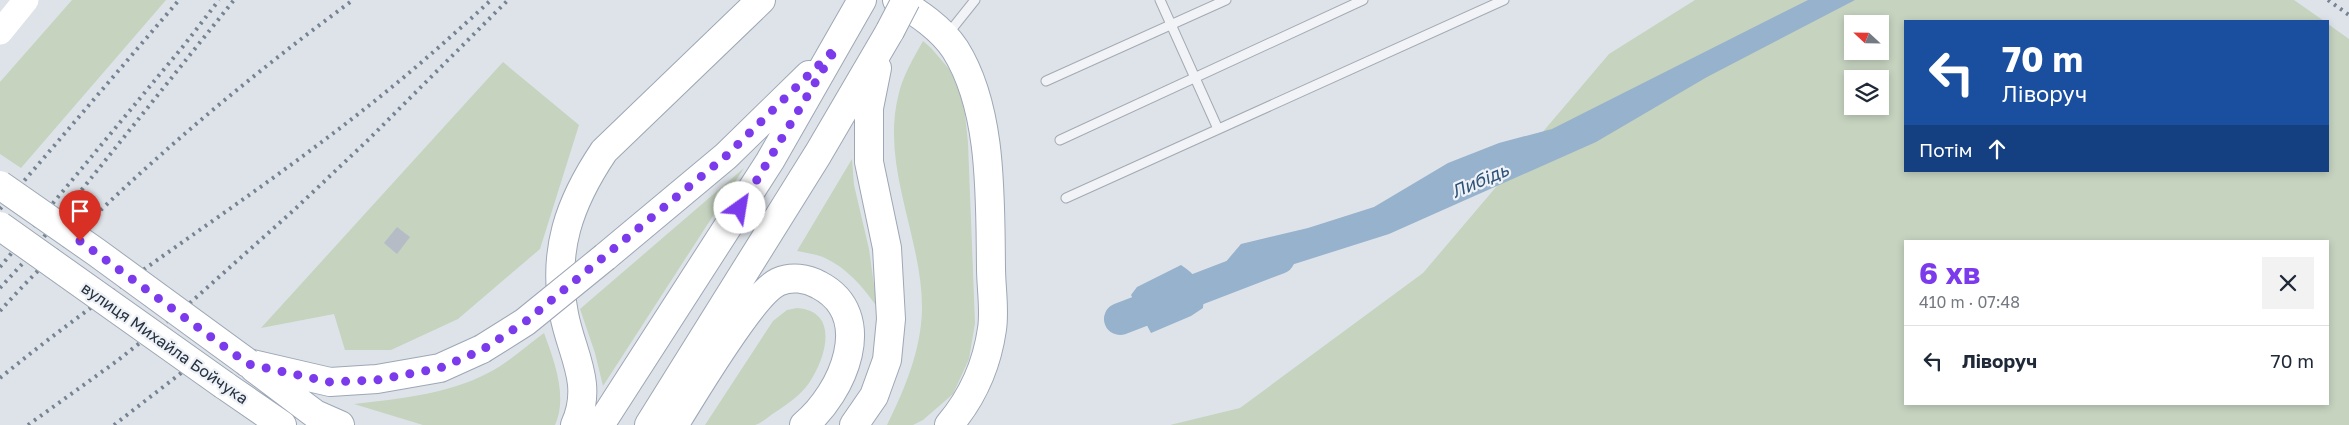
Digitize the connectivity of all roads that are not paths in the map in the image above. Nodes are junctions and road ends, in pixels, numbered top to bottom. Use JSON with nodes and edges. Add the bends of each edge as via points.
{"nodes":[{"id":1,"x":25,"y":0,"type":"edge"},
{"id":2,"x":761,"y":0,"type":"edge"},
{"id":3,"x":897,"y":0,"type":"edge"},
{"id":4,"x":906,"y":0,"type":"edge"},
{"id":5,"x":975,"y":0,"type":"edge"},
{"id":6,"x":1160,"y":0,"type":"edge"},
{"id":7,"x":1226,"y":0,"type":"edge"},
{"id":8,"x":1362,"y":0,"type":"edge"},
{"id":9,"x":1504,"y":0,"type":"edge"},
{"id":10,"x":0,"y":4,"type":"edge"},
{"id":11,"x":858,"y":7,"type":"edge"},
{"id":12,"x":1170,"y":26,"type":"junction"},
{"id":13,"x":0,"y":32,"type":"edge"},
{"id":14,"x":945,"y":37,"type":"junction"},
{"id":15,"x":885,"y":39,"type":"junction"},
{"id":16,"x":836,"y":48,"type":"junction"},
{"id":17,"x":1195,"y":78,"type":"junction"},
{"id":18,"x":1046,"y":80,"type":"dead end"},
{"id":19,"x":1218,"y":129,"type":"junction"},
{"id":20,"x":1060,"y":140,"type":"dead end"},
{"id":21,"x":0,"y":185,"type":"edge"},
{"id":22,"x":1066,"y":198,"type":"dead end"},
{"id":23,"x":0,"y":226,"type":"edge"},
{"id":24,"x":248,"y":364,"type":"junction"},
{"id":25,"x":224,"y":385,"type":"junction"},
{"id":26,"x":249,"y":425,"type":"edge"},
{"id":27,"x":282,"y":425,"type":"edge"},
{"id":28,"x":340,"y":425,"type":"edge"},
{"id":29,"x":575,"y":425,"type":"edge"},
{"id":30,"x":600,"y":425,"type":"edge"},
{"id":31,"x":649,"y":425,"type":"edge"},
{"id":32,"x":674,"y":425,"type":"edge"},
{"id":33,"x":804,"y":425,"type":"edge"},
{"id":34,"x":854,"y":425,"type":"edge"},
{"id":35,"x":949,"y":425,"type":"edge"}],
"edges":[{"from":1,"to":10,"type":"street"},
{"from":1,"to":13,"type":"street"},
{"from":2,"to":29,"type":"main road","via":[[604,152],[571,212],[560,248],[564,315],[582,379],[582,404]]},
{"from":3,"to":14,"type":"main road"},
{"from":4,"to":15,"type":"main road","bridge":true},
{"from":5,"to":14,"type":"lane"},
{"from":6,"to":12,"type":"lane"},
{"from":7,"to":12,"type":"lane"},
{"from":8,"to":17,"type":"lane"},
{"from":9,"to":19,"type":"lane"},
{"from":11,"to":16,"type":"main road"},
{"from":12,"to":17,"type":"lane"},
{"from":12,"to":18,"type":"lane"},
{"from":14,"to":35,"type":"main road","via":[[972,83],[979,113],[987,164],[992,327],[972,392]]},
{"from":15,"to":31,"type":"main road","via":[[818,154]]},
{"from":15,"to":34,"type":"main road","via":[[869,108],[869,162],[887,248],[891,319],[887,360],[874,396]]},
{"from":16,"to":24,"type":"main road","bridge":true,"via":[[726,156],[525,322],[482,350],[440,368],[377,380],[330,382]]},
{"from":16,"to":30,"type":"main road","via":[[770,161]]},
{"from":17,"to":19,"type":"lane"},
{"from":17,"to":20,"type":"lane"},
{"from":19,"to":22,"type":"lane"},
{"from":21,"to":24,"type":"main road","name":"вулиця Михайла Бойчука","bridge":true},
{"from":23,"to":25,"type":"main road","name":"вулиця Михайла Бойчука","bridge":true},
{"from":24,"to":28,"type":"main road","name":"вулиця Михайла Бойчука","via":[[315,414]]},
{"from":25,"to":26,"type":"main road"},
{"from":25,"to":27,"type":"main road","name":"вулиця Михайла Бойчука"},
{"from":32,"to":33,"type":"main road","via":[[756,301],[778,282],[793,278],[814,282],[827,289],[839,302],[850,324],[844,372],[829,398]]}]}
